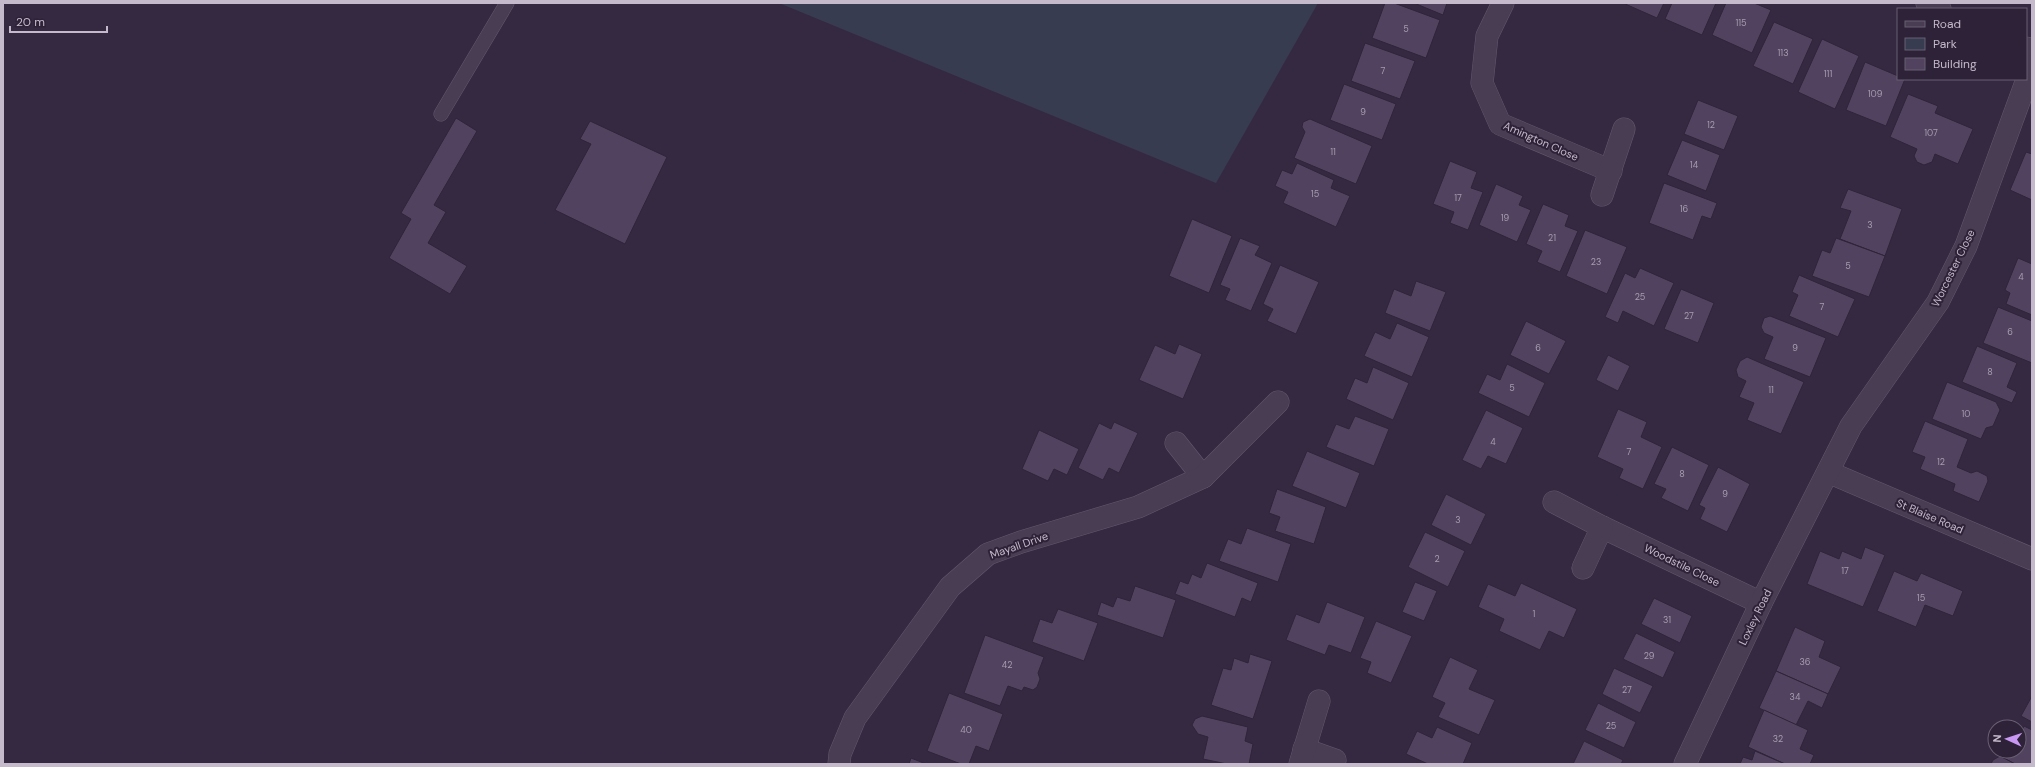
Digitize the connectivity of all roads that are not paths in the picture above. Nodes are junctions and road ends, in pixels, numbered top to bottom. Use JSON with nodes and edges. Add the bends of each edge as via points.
{"nodes":[{"id":1,"x":507,"y":3,"type":"edge"},
{"id":2,"x":1503,"y":3,"type":"edge"},
{"id":3,"x":1927,"y":3,"type":"edge"},
{"id":4,"x":1938,"y":8,"type":"edge"},
{"id":5,"x":2032,"y":66,"type":"edge"},
{"id":6,"x":2027,"y":80,"type":"edge"},
{"id":7,"x":2027,"y":80,"type":"edge"},
{"id":8,"x":441,"y":114,"type":"dead end"},
{"id":9,"x":1624,"y":129,"type":"dead end"},
{"id":10,"x":1610,"y":171,"type":"junction"},
{"id":11,"x":1602,"y":196,"type":"dead end"},
{"id":12,"x":1278,"y":402,"type":"dead end"},
{"id":13,"x":1176,"y":443,"type":"dead end"},
{"id":14,"x":1828,"y":472,"type":"junction"},
{"id":15,"x":1203,"y":477,"type":"junction"},
{"id":16,"x":1554,"y":502,"type":"dead end"},
{"id":17,"x":1602,"y":527,"type":"junction"},
{"id":18,"x":2032,"y":559,"type":"edge"},
{"id":19,"x":1583,"y":568,"type":"dead end"},
{"id":20,"x":1761,"y":603,"type":"junction"},
{"id":21,"x":1319,"y":701,"type":"dead end"},
{"id":22,"x":1302,"y":757,"type":"edge"},
{"id":23,"x":1335,"y":760,"type":"dead end"},
{"id":24,"x":840,"y":764,"type":"edge"},
{"id":25,"x":1685,"y":764,"type":"edge"}],
"edges":[{"from":1,"to":8,"type":"lane"},
{"from":2,"to":10,"type":"street","name":"Amington Close","via":[[1487,36],[1482,83],[1500,124]]},
{"from":3,"to":4,"type":"street"},
{"from":5,"to":7,"type":"street","name":"Worcester Close"},
{"from":6,"to":14,"type":"street","name":"Worcester Close","via":[[1966,246],[1938,302],[1851,426]]},
{"from":9,"to":10,"type":"street"},
{"from":10,"to":11,"type":"street"},
{"from":12,"to":15,"type":"street","name":"Mayall Drive"},
{"from":13,"to":15,"type":"street"},
{"from":14,"to":18,"type":"street","name":"St Blaise Road"},
{"from":14,"to":20,"type":"street","name":"Loxley Road"},
{"from":15,"to":24,"type":"street","name":"Mayall Drive","via":[[1138,507],[988,554],[950,587],[855,718],[840,754]]},
{"from":16,"to":17,"type":"street","name":"Woodstile Close"},
{"from":17,"to":19,"type":"street"},
{"from":17,"to":20,"type":"street","name":"Woodstile Close"},
{"from":20,"to":25,"type":"street","name":"Loxley Road"},
{"from":21,"to":22,"type":"street"},
{"from":22,"to":23,"type":"street"}]}
